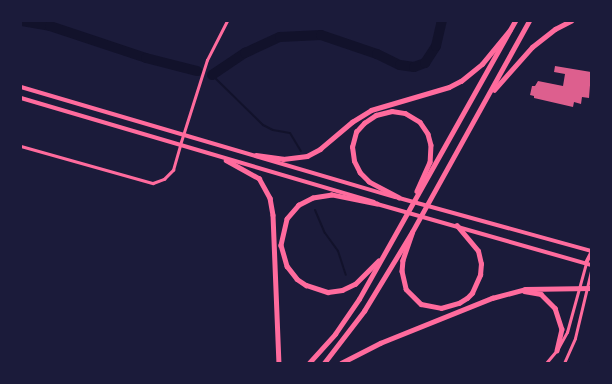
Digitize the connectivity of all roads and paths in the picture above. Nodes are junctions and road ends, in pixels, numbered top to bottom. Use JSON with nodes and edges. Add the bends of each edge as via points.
{"nodes":[{"id":1,"x":227,"y":21,"type":"edge"},
{"id":2,"x":515,"y":21,"type":"edge"},
{"id":3,"x":529,"y":21,"type":"edge"},
{"id":4,"x":572,"y":21,"type":"edge"},
{"id":5,"x":21,"y":86,"type":"edge"},
{"id":6,"x":490,"y":95,"type":"junction"},
{"id":7,"x":21,"y":98,"type":"edge"},
{"id":8,"x":183,"y":134,"type":"junction"},
{"id":9,"x":180,"y":145,"type":"junction"},
{"id":10,"x":21,"y":146,"type":"edge"},
{"id":11,"x":256,"y":156,"type":"junction"},
{"id":12,"x":226,"y":160,"type":"junction"},
{"id":13,"x":399,"y":198,"type":"junction"},
{"id":14,"x":414,"y":199,"type":"junction"},
{"id":15,"x":378,"y":204,"type":"junction"},
{"id":16,"x":457,"y":226,"type":"junction"},
{"id":17,"x":412,"y":232,"type":"junction"},
{"id":18,"x":591,"y":252,"type":"edge"},
{"id":19,"x":382,"y":256,"type":"junction"},
{"id":20,"x":588,"y":264,"type":"edge"},
{"id":21,"x":591,"y":271,"type":"edge"},
{"id":22,"x":591,"y":288,"type":"edge"},
{"id":23,"x":508,"y":294,"type":"junction"},
{"id":24,"x":557,"y":350,"type":"junction"},
{"id":25,"x":279,"y":363,"type":"edge"},
{"id":26,"x":309,"y":363,"type":"edge"},
{"id":27,"x":324,"y":363,"type":"edge"},
{"id":28,"x":342,"y":363,"type":"edge"},
{"id":29,"x":546,"y":363,"type":"edge"},
{"id":30,"x":564,"y":363,"type":"edge"}],
"edges":[{"from":1,"to":8,"type":"street","via":[[208,60]]},
{"from":2,"to":11,"type":"highway","via":[[482,64],[449,87],[371,110],[307,156],[283,159]]},
{"from":2,"to":14,"type":"highway"},
{"from":3,"to":6,"type":"highway"},
{"from":4,"to":6,"type":"highway","via":[[555,29],[532,47]]},
{"from":5,"to":8,"type":"main road"},
{"from":6,"to":17,"type":"highway"},
{"from":7,"to":9,"type":"main road"},
{"from":8,"to":9,"type":"street"},
{"from":8,"to":11,"type":"main road"},
{"from":9,"to":10,"type":"street","via":[[173,170],[164,179],[153,183]]},
{"from":9,"to":12,"type":"main road"},
{"from":11,"to":13,"type":"main road"},
{"from":12,"to":15,"type":"main road"},
{"from":12,"to":25,"type":"highway","via":[[259,178],[272,206]]},
{"from":13,"to":14,"type":"highway","via":[[364,177],[352,154],[360,127],[384,112],[405,113],[420,122],[428,134],[430,162]]},
{"from":13,"to":18,"type":"main road"},
{"from":14,"to":19,"type":"highway"},
{"from":15,"to":16,"type":"main road"},
{"from":15,"to":19,"type":"highway","via":[[332,195],[313,198],[299,205],[287,219],[281,245],[287,266],[297,280],[328,292],[355,284]]},
{"from":16,"to":17,"type":"highway","via":[[478,251],[480,274],[467,298],[441,308],[421,304],[406,289],[403,260]]},
{"from":16,"to":20,"type":"main road"},
{"from":17,"to":27,"type":"highway","via":[[359,317]]},
{"from":18,"to":20,"type":"main road"},
{"from":19,"to":26,"type":"highway","via":[[349,315]]},
{"from":20,"to":24,"type":"main road","via":[[567,332]]},
{"from":21,"to":30,"type":"main road","via":[[571,350]]},
{"from":22,"to":23,"type":"highway","via":[[538,288]]},
{"from":23,"to":24,"type":"highway","via":[[535,292],[550,301],[558,313],[562,329]]},
{"from":23,"to":28,"type":"highway","via":[[380,343]]},
{"from":24,"to":29,"type":"main road"}]}
